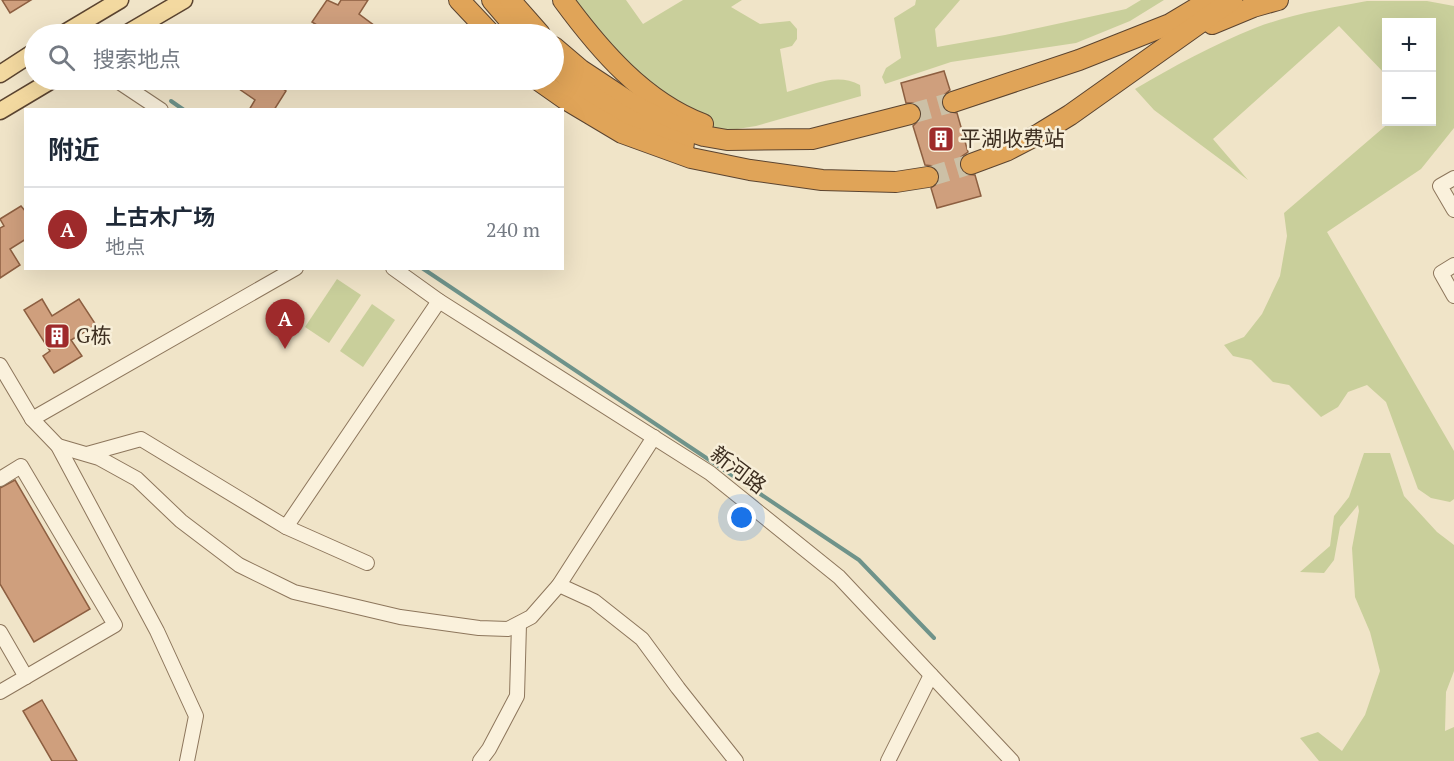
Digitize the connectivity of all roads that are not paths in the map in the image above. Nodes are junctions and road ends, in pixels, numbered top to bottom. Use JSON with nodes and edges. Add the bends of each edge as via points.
{"nodes":[{"id":1,"x":120,"y":0,"type":"edge"},
{"id":2,"x":184,"y":0,"type":"edge"},
{"id":3,"x":459,"y":0,"type":"edge"},
{"id":4,"x":492,"y":0,"type":"edge"},
{"id":5,"x":510,"y":0,"type":"edge"},
{"id":6,"x":563,"y":0,"type":"edge"},
{"id":7,"x":1190,"y":0,"type":"edge"},
{"id":8,"x":1210,"y":0,"type":"edge"},
{"id":9,"x":1232,"y":0,"type":"edge"},
{"id":10,"x":1278,"y":0,"type":"edge"},
{"id":11,"x":80,"y":24,"type":"edge"},
{"id":12,"x":143,"y":24,"type":"edge"},
{"id":13,"x":482,"y":24,"type":"edge"},
{"id":14,"x":512,"y":24,"type":"edge"},
{"id":15,"x":531,"y":24,"type":"edge"},
{"id":16,"x":564,"y":56,"type":"edge"},
{"id":17,"x":24,"y":58,"type":"edge"},
{"id":18,"x":1078,"y":60,"type":"junction"},
{"id":19,"x":0,"y":74,"type":"edge"},
{"id":20,"x":564,"y":75,"type":"edge"},
{"id":21,"x":35,"y":90,"type":"edge"},
{"id":22,"x":131,"y":90,"type":"edge"},
{"id":23,"x":553,"y":90,"type":"edge"},
{"id":24,"x":1100,"y":93,"type":"junction"},
{"id":25,"x":953,"y":102,"type":"tunnel mouth"},
{"id":26,"x":157,"y":108,"type":"edge"},
{"id":27,"x":0,"y":111,"type":"edge"},
{"id":28,"x":910,"y":114,"type":"tunnel mouth"},
{"id":29,"x":812,"y":140,"type":"junction"},
{"id":30,"x":971,"y":164,"type":"tunnel mouth"},
{"id":31,"x":928,"y":177,"type":"tunnel mouth"},
{"id":32,"x":1454,"y":178,"type":"edge"},
{"id":33,"x":822,"y":180,"type":"junction"},
{"id":34,"x":1454,"y":210,"type":"edge"},
{"id":35,"x":1454,"y":265,"type":"edge"},
{"id":36,"x":293,"y":270,"type":"edge"},
{"id":37,"x":396,"y":270,"type":"edge"},
{"id":38,"x":1454,"y":296,"type":"edge"},
{"id":39,"x":439,"y":301,"type":"junction"},
{"id":40,"x":0,"y":364,"type":"edge"},
{"id":41,"x":32,"y":419,"type":"junction"},
{"id":42,"x":654,"y":437,"type":"junction"},
{"id":43,"x":58,"y":446,"type":"junction"},
{"id":44,"x":86,"y":454,"type":"junction"},
{"id":45,"x":0,"y":479,"type":"edge"},
{"id":46,"x":286,"y":527,"type":"junction"},
{"id":47,"x":367,"y":563,"type":"dead end"},
{"id":48,"x":559,"y":585,"type":"junction"},
{"id":49,"x":519,"y":624,"type":"junction"},
{"id":50,"x":0,"y":632,"type":"edge"},
{"id":51,"x":931,"y":675,"type":"junction"},
{"id":52,"x":26,"y":677,"type":"junction"},
{"id":53,"x":0,"y":692,"type":"edge"},
{"id":54,"x":187,"y":761,"type":"edge"},
{"id":55,"x":480,"y":761,"type":"edge"},
{"id":56,"x":736,"y":761,"type":"edge"},
{"id":57,"x":888,"y":761,"type":"edge"},
{"id":58,"x":1012,"y":761,"type":"edge"}],
"edges":[{"from":1,"to":11,"type":"main road"},
{"from":2,"to":12,"type":"main road"},
{"from":3,"to":13,"type":"highway"},
{"from":4,"to":14,"type":"highway"},
{"from":5,"to":15,"type":"highway"},
{"from":6,"to":29,"type":"highway","via":[[608,55],[664,104],[724,131]]},
{"from":7,"to":18,"type":"highway"},
{"from":8,"to":18,"type":"highway","via":[[1170,24]]},
{"from":9,"to":24,"type":"highway"},
{"from":10,"to":24,"type":"highway","via":[[1252,7],[1195,33]]},
{"from":16,"to":29,"type":"highway","via":[[637,107],[680,128],[727,140]]},
{"from":17,"to":19,"type":"main road"},
{"from":18,"to":25,"type":"highway"},
{"from":20,"to":33,"type":"highway","via":[[630,119],[675,141]]},
{"from":21,"to":27,"type":"main road"},
{"from":22,"to":26,"type":"street"},
{"from":23,"to":33,"type":"highway","via":[[595,119],[652,146],[711,162]]},
{"from":24,"to":30,"type":"highway","via":[[1039,134]]},
{"from":28,"to":29,"type":"highway"},
{"from":31,"to":33,"type":"highway","via":[[896,182]]},
{"from":32,"to":34,"type":"street","via":[[1440,186]]},
{"from":35,"to":38,"type":"street","via":[[1441,273]]},
{"from":36,"to":41,"type":"street"},
{"from":37,"to":39,"type":"street","name":"新河路"},
{"from":39,"to":42,"type":"street","name":"新河路"},
{"from":39,"to":46,"type":"street"},
{"from":40,"to":41,"type":"street"},
{"from":41,"to":43,"type":"street"},
{"from":42,"to":48,"type":"street"},
{"from":42,"to":51,"type":"street","name":"新河路","via":[[710,472],[839,577]]},
{"from":43,"to":44,"type":"street"},
{"from":43,"to":54,"type":"street","via":[[158,631],[196,716]]},
{"from":44,"to":46,"type":"street","via":[[141,439]]},
{"from":44,"to":49,"type":"street","via":[[137,479],[182,521],[239,565],[294,592],[400,617],[479,628],[508,629]]},
{"from":45,"to":52,"type":"street","via":[[21,466],[115,624]]},
{"from":46,"to":47,"type":"street"},
{"from":48,"to":49,"type":"street","via":[[531,617]]},
{"from":48,"to":56,"type":"street","via":[[594,601],[642,639]]},
{"from":49,"to":55,"type":"street","via":[[517,696]]},
{"from":50,"to":52,"type":"street"},
{"from":51,"to":57,"type":"street"},
{"from":51,"to":58,"type":"street","name":"新河路"},
{"from":52,"to":53,"type":"street"}]}
